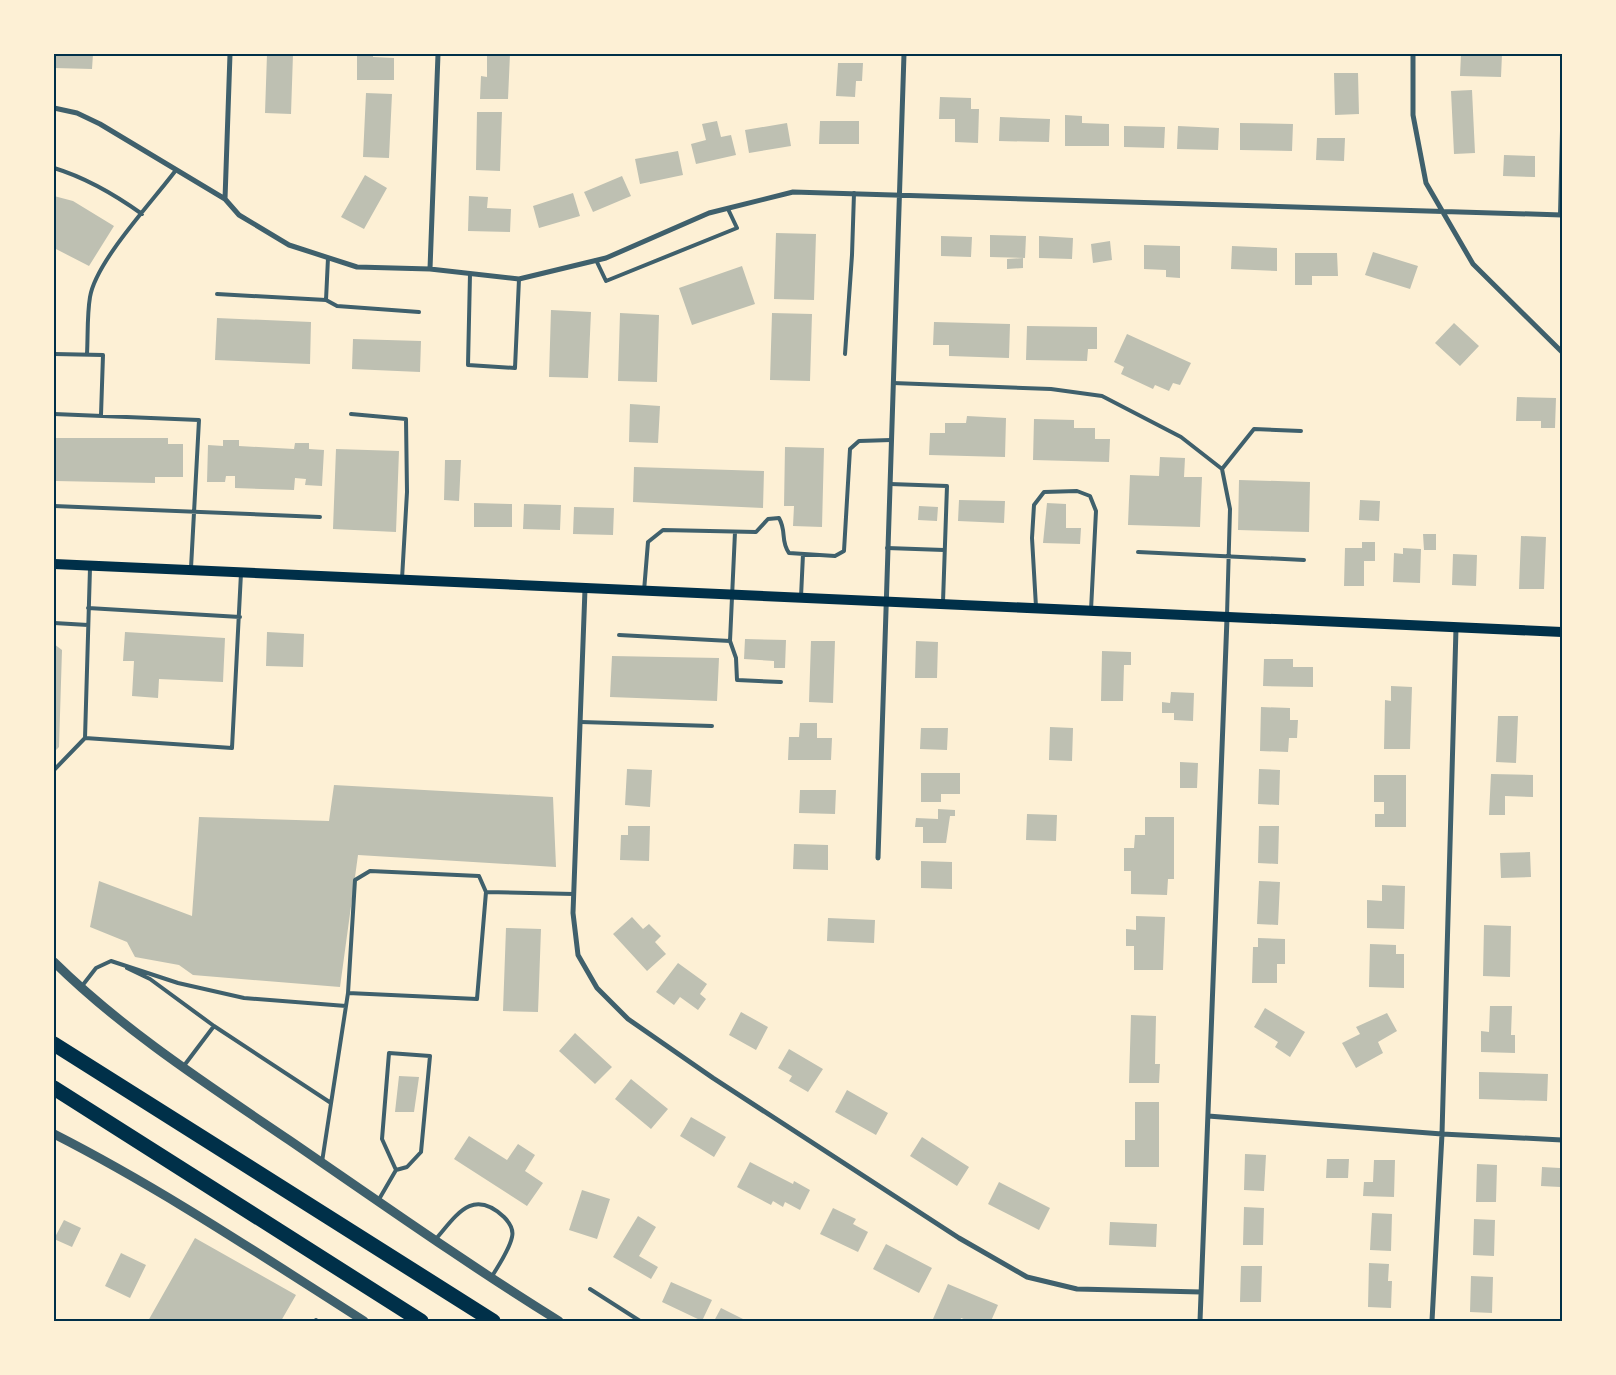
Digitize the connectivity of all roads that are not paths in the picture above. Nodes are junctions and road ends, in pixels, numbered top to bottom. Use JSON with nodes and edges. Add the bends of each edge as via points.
{"nodes":[{"id":1,"x":230,"y":54,"type":"edge"},
{"id":2,"x":438,"y":54,"type":"edge"},
{"id":3,"x":904,"y":54,"type":"edge"},
{"id":4,"x":1413,"y":54,"type":"edge"},
{"id":5,"x":54,"y":108,"type":"edge"},
{"id":6,"x":1562,"y":131,"type":"edge"},
{"id":7,"x":54,"y":168,"type":"edge"},
{"id":8,"x":176,"y":170,"type":"junction"},
{"id":9,"x":854,"y":193,"type":"junction"},
{"id":10,"x":900,"y":194,"type":"junction"},
{"id":11,"x":225,"y":199,"type":"junction"},
{"id":12,"x":728,"y":208,"type":"junction"},
{"id":13,"x":1439,"y":210,"type":"junction"},
{"id":14,"x":142,"y":214,"type":"junction"},
{"id":15,"x":1561,"y":215,"type":"edge"},
{"id":16,"x":328,"y":258,"type":"junction"},
{"id":17,"x":596,"y":260,"type":"junction"},
{"id":18,"x":430,"y":269,"type":"junction"},
{"id":19,"x":470,"y":274,"type":"junction"},
{"id":20,"x":519,"y":279,"type":"junction"},
{"id":21,"x":217,"y":294,"type":"dead end"},
{"id":22,"x":326,"y":300,"type":"junction"},
{"id":23,"x":419,"y":312,"type":"dead end"},
{"id":24,"x":1562,"y":352,"type":"edge"},
{"id":25,"x":54,"y":354,"type":"edge"},
{"id":26,"x":87,"y":354,"type":"junction"},
{"id":27,"x":845,"y":354,"type":"dead end"},
{"id":28,"x":893,"y":382,"type":"junction"},
{"id":29,"x":54,"y":414,"type":"edge"},
{"id":30,"x":351,"y":414,"type":"dead end"},
{"id":31,"x":101,"y":416,"type":"junction"},
{"id":32,"x":1301,"y":431,"type":"dead end"},
{"id":33,"x":891,"y":440,"type":"junction"},
{"id":34,"x":1222,"y":469,"type":"junction"},
{"id":35,"x":889,"y":484,"type":"junction"},
{"id":36,"x":54,"y":506,"type":"edge"},
{"id":37,"x":194,"y":511,"type":"junction"},
{"id":38,"x":320,"y":517,"type":"dead end"},
{"id":39,"x":735,"y":532,"type":"junction"},
{"id":40,"x":887,"y":548,"type":"junction"},
{"id":41,"x":944,"y":550,"type":"junction"},
{"id":42,"x":1138,"y":552,"type":"dead end"},
{"id":43,"x":803,"y":554,"type":"junction"},
{"id":44,"x":1229,"y":556,"type":"junction"},
{"id":45,"x":1304,"y":560,"type":"dead end"},
{"id":46,"x":54,"y":564,"type":"edge"},
{"id":47,"x":90,"y":566,"type":"junction"},
{"id":48,"x":191,"y":570,"type":"junction"},
{"id":49,"x":241,"y":573,"type":"junction"},
{"id":50,"x":402,"y":581,"type":"junction"},
{"id":51,"x":585,"y":590,"type":"junction"},
{"id":52,"x":644,"y":592,"type":"junction"},
{"id":53,"x":731,"y":595,"type":"junction"},
{"id":54,"x":801,"y":598,"type":"junction"},
{"id":55,"x":885,"y":601,"type":"junction"},
{"id":56,"x":943,"y":604,"type":"junction"},
{"id":57,"x":88,"y":608,"type":"junction"},
{"id":58,"x":1036,"y":609,"type":"junction"},
{"id":59,"x":1090,"y":612,"type":"junction"},
{"id":60,"x":240,"y":617,"type":"junction"},
{"id":61,"x":1227,"y":618,"type":"junction"},
{"id":62,"x":54,"y":623,"type":"edge"},
{"id":63,"x":88,"y":625,"type":"junction"},
{"id":64,"x":1456,"y":628,"type":"junction"},
{"id":65,"x":1562,"y":632,"type":"edge"},
{"id":66,"x":619,"y":635,"type":"dead end"},
{"id":67,"x":730,"y":641,"type":"junction"},
{"id":68,"x":781,"y":682,"type":"dead end"},
{"id":69,"x":580,"y":722,"type":"junction"},
{"id":70,"x":712,"y":726,"type":"dead end"},
{"id":71,"x":85,"y":738,"type":"junction"},
{"id":72,"x":54,"y":770,"type":"edge"},
{"id":73,"x":878,"y":858,"type":"dead end"},
{"id":74,"x":486,"y":892,"type":"junction"},
{"id":75,"x":574,"y":894,"type":"junction"},
{"id":76,"x":111,"y":961,"type":"junction"},
{"id":77,"x":54,"y":962,"type":"edge"},
{"id":78,"x":81,"y":988,"type":"junction"},
{"id":79,"x":348,"y":993,"type":"junction"},
{"id":80,"x":346,"y":1006,"type":"junction"},
{"id":81,"x":214,"y":1026,"type":"junction"},
{"id":82,"x":57,"y":1045,"type":"edge"},
{"id":83,"x":183,"y":1067,"type":"junction"},
{"id":84,"x":54,"y":1088,"type":"edge"},
{"id":85,"x":331,"y":1103,"type":"junction"},
{"id":86,"x":1208,"y":1116,"type":"junction"},
{"id":87,"x":54,"y":1134,"type":"edge"},
{"id":88,"x":1442,"y":1134,"type":"junction"},
{"id":89,"x":1562,"y":1140,"type":"edge"},
{"id":90,"x":322,"y":1163,"type":"junction"},
{"id":91,"x":396,"y":1170,"type":"junction"},
{"id":92,"x":378,"y":1201,"type":"junction"},
{"id":93,"x":435,"y":1240,"type":"junction"},
{"id":94,"x":491,"y":1278,"type":"junction"},
{"id":95,"x":590,"y":1289,"type":"dead end"},
{"id":96,"x":1201,"y":1292,"type":"junction"},
{"id":97,"x":364,"y":1321,"type":"edge"},
{"id":98,"x":421,"y":1321,"type":"edge"},
{"id":99,"x":493,"y":1321,"type":"edge"},
{"id":100,"x":559,"y":1321,"type":"edge"},
{"id":101,"x":640,"y":1321,"type":"edge"},
{"id":102,"x":1200,"y":1321,"type":"edge"},
{"id":103,"x":1432,"y":1321,"type":"edge"}],
"edges":[{"from":1,"to":11,"type":"street"},
{"from":2,"to":18,"type":"street"},
{"from":3,"to":10,"type":"street"},
{"from":4,"to":13,"type":"street","via":[[1414,116],[1419,154],[1426,183]]},
{"from":5,"to":8,"type":"street","via":[[77,113],[100,124]]},
{"from":6,"to":15,"type":"lane"},
{"from":7,"to":14,"type":"lane","via":[[78,175],[116,195]]},
{"from":8,"to":11,"type":"street"},
{"from":8,"to":14,"type":"lane"},
{"from":9,"to":10,"type":"street"},
{"from":9,"to":12,"type":"street","via":[[793,192]]},
{"from":9,"to":27,"type":"lane"},
{"from":10,"to":13,"type":"street"},
{"from":10,"to":28,"type":"street"},
{"from":11,"to":16,"type":"street","via":[[239,215],[290,245]]},
{"from":12,"to":17,"type":"street"},
{"from":12,"to":17,"type":"lane","via":[[737,228],[606,281]]},
{"from":13,"to":15,"type":"street"},
{"from":13,"to":24,"type":"street","via":[[1473,264]]},
{"from":14,"to":26,"type":"lane","via":[[99,272],[90,295]]},
{"from":16,"to":18,"type":"street","via":[[357,267]]},
{"from":16,"to":22,"type":"lane"},
{"from":17,"to":20,"type":"street"},
{"from":18,"to":19,"type":"street"},
{"from":19,"to":20,"type":"street"},
{"from":19,"to":20,"type":"lane","via":[[468,365],[515,368]]},
{"from":21,"to":22,"type":"lane"},
{"from":22,"to":23,"type":"lane","via":[[337,306]]},
{"from":25,"to":26,"type":"lane"},
{"from":26,"to":31,"type":"lane","via":[[103,355]]},
{"from":28,"to":33,"type":"street"},
{"from":28,"to":34,"type":"lane","via":[[1052,389],[1102,396],[1182,437]]},
{"from":29,"to":31,"type":"lane"},
{"from":30,"to":50,"type":"lane","via":[[406,419],[407,492]]},
{"from":31,"to":37,"type":"lane","via":[[198,420]]},
{"from":32,"to":34,"type":"lane","via":[[1254,429]]},
{"from":33,"to":35,"type":"street"},
{"from":33,"to":43,"type":"lane","via":[[859,441],[850,449],[844,551],[835,556]]},
{"from":34,"to":44,"type":"lane","via":[[1230,509]]},
{"from":35,"to":40,"type":"street"},
{"from":35,"to":41,"type":"lane","via":[[947,486]]},
{"from":36,"to":37,"type":"lane"},
{"from":37,"to":38,"type":"lane"},
{"from":37,"to":48,"type":"lane"},
{"from":39,"to":43,"type":"lane","via":[[756,532],[768,519],[779,518],[784,526],[783,544],[789,554]]},
{"from":39,"to":52,"type":"lane","via":[[663,530],[648,542]]},
{"from":39,"to":53,"type":"lane"},
{"from":40,"to":41,"type":"lane"},
{"from":40,"to":55,"type":"street"},
{"from":41,"to":56,"type":"lane"},
{"from":42,"to":44,"type":"lane"},
{"from":43,"to":54,"type":"lane"},
{"from":44,"to":45,"type":"lane"},
{"from":44,"to":61,"type":"lane"},
{"from":46,"to":47,"type":"main road"},
{"from":47,"to":48,"type":"main road"},
{"from":47,"to":57,"type":"lane"},
{"from":48,"to":49,"type":"main road"},
{"from":49,"to":50,"type":"main road"},
{"from":49,"to":60,"type":"lane"},
{"from":50,"to":51,"type":"main road"},
{"from":51,"to":52,"type":"main road"},
{"from":51,"to":69,"type":"street"},
{"from":52,"to":53,"type":"main road"},
{"from":53,"to":54,"type":"main road"},
{"from":53,"to":67,"type":"lane"},
{"from":54,"to":55,"type":"main road"},
{"from":55,"to":56,"type":"main road"},
{"from":55,"to":73,"type":"street"},
{"from":56,"to":58,"type":"main road"},
{"from":57,"to":60,"type":"lane"},
{"from":57,"to":63,"type":"lane"},
{"from":58,"to":59,"type":"main road"},
{"from":58,"to":59,"type":"lane","via":[[1032,538],[1034,505],[1044,492],[1076,490],[1090,496],[1096,511]]},
{"from":59,"to":61,"type":"main road"},
{"from":60,"to":71,"type":"lane","via":[[232,748]]},
{"from":61,"to":64,"type":"main road"},
{"from":61,"to":86,"type":"street"},
{"from":62,"to":63,"type":"lane"},
{"from":63,"to":71,"type":"lane"},
{"from":64,"to":65,"type":"main road"},
{"from":64,"to":88,"type":"street"},
{"from":66,"to":67,"type":"lane"},
{"from":67,"to":68,"type":"lane","via":[[736,658],[737,680]]},
{"from":69,"to":70,"type":"lane"},
{"from":69,"to":75,"type":"street"},
{"from":71,"to":72,"type":"lane"},
{"from":74,"to":75,"type":"lane"},
{"from":74,"to":79,"type":"lane","via":[[477,998]]},
{"from":74,"to":79,"type":"lane","via":[[480,876],[370,872],[355,880]]},
{"from":75,"to":96,"type":"street","via":[[578,955],[597,988],[628,1019],[712,1078],[959,1238],[1027,1277],[1076,1289]]},
{"from":76,"to":78,"type":"lane","via":[[96,968]]},
{"from":76,"to":80,"type":"lane","via":[[244,998]]},
{"from":76,"to":81,"type":"lane","via":[[150,979]]},
{"from":77,"to":78,"type":"street"},
{"from":78,"to":83,"type":"street"},
{"from":79,"to":80,"type":"lane"},
{"from":80,"to":85,"type":"lane"},
{"from":81,"to":83,"type":"lane"},
{"from":81,"to":85,"type":"lane"},
{"from":82,"to":99,"type":"highway"},
{"from":83,"to":90,"type":"street"},
{"from":84,"to":98,"type":"highway"},
{"from":85,"to":90,"type":"lane"},
{"from":86,"to":88,"type":"street"},
{"from":86,"to":96,"type":"street"},
{"from":87,"to":97,"type":"street","via":[[184,1206]]},
{"from":88,"to":89,"type":"street"},
{"from":88,"to":103,"type":"street"},
{"from":90,"to":92,"type":"street"},
{"from":91,"to":91,"type":"lane","via":[[407,1167],[421,1152],[430,1056],[389,1053],[382,1139]]},
{"from":91,"to":92,"type":"lane"},
{"from":92,"to":93,"type":"street"},
{"from":93,"to":94,"type":"street"},
{"from":93,"to":94,"type":"lane","via":[[467,1207],[482,1203],[490,1206],[510,1224],[513,1232]]},
{"from":94,"to":100,"type":"street"},
{"from":95,"to":101,"type":"lane"},
{"from":96,"to":102,"type":"street"}]}
